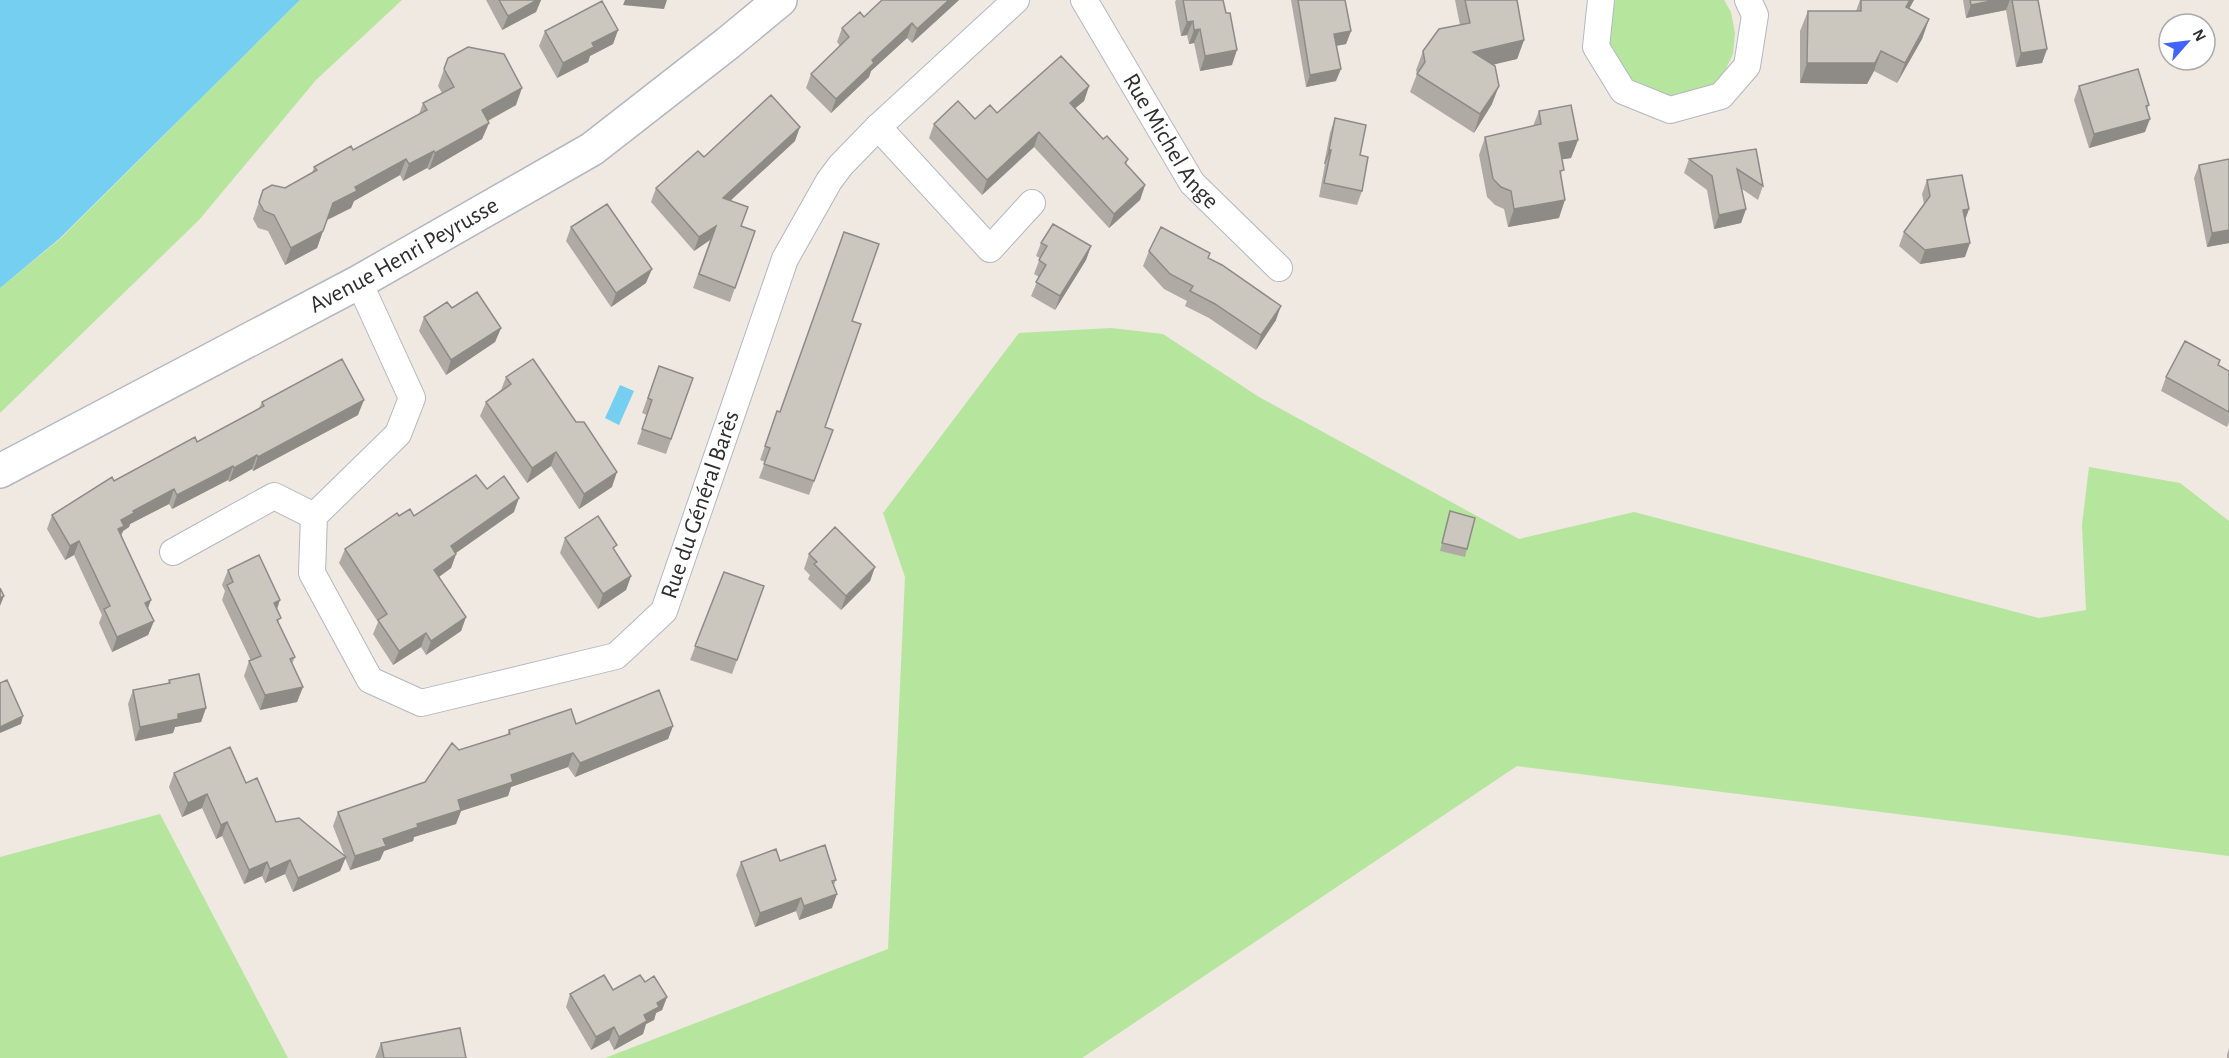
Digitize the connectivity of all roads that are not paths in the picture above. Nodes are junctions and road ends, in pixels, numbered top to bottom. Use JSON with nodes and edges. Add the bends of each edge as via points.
{"nodes":[{"id":1,"x":780,"y":0,"type":"edge"},
{"id":2,"x":1016,"y":0,"type":"edge"},
{"id":3,"x":1084,"y":0,"type":"edge"},
{"id":4,"x":1601,"y":0,"type":"edge"},
{"id":5,"x":1748,"y":0,"type":"edge"},
{"id":6,"x":878,"y":127,"type":"junction"},
{"id":7,"x":1032,"y":203,"type":"dead end"},
{"id":8,"x":1279,"y":268,"type":"dead end"},
{"id":9,"x":360,"y":282,"type":"junction"},
{"id":10,"x":0,"y":471,"type":"edge"},
{"id":11,"x":314,"y":516,"type":"junction"},
{"id":12,"x":173,"y":552,"type":"dead end"}],
"edges":[{"from":1,"to":9,"type":"street","name":"Avenue Henri Peyrusse","via":[[592,149]]},
{"from":2,"to":6,"type":"street","name":"Rue du Général Barès"},
{"from":3,"to":8,"type":"street","name":"Rue Michel Ange","via":[[1192,183]]},
{"from":4,"to":5,"type":"street","via":[[1596,47],[1623,91],[1670,110],[1721,96],[1747,66],[1755,15]]},
{"from":6,"to":7,"type":"street","via":[[990,249]]},
{"from":6,"to":11,"type":"street","name":"Rue du Général Barès","via":[[829,181],[785,259],[664,611],[616,656],[421,703],[370,680],[312,573]]},
{"from":9,"to":10,"type":"street","name":"Avenue Henri Peyrusse"},
{"from":9,"to":11,"type":"street","via":[[412,398],[398,434]]},
{"from":11,"to":12,"type":"street","via":[[274,496]]}]}
